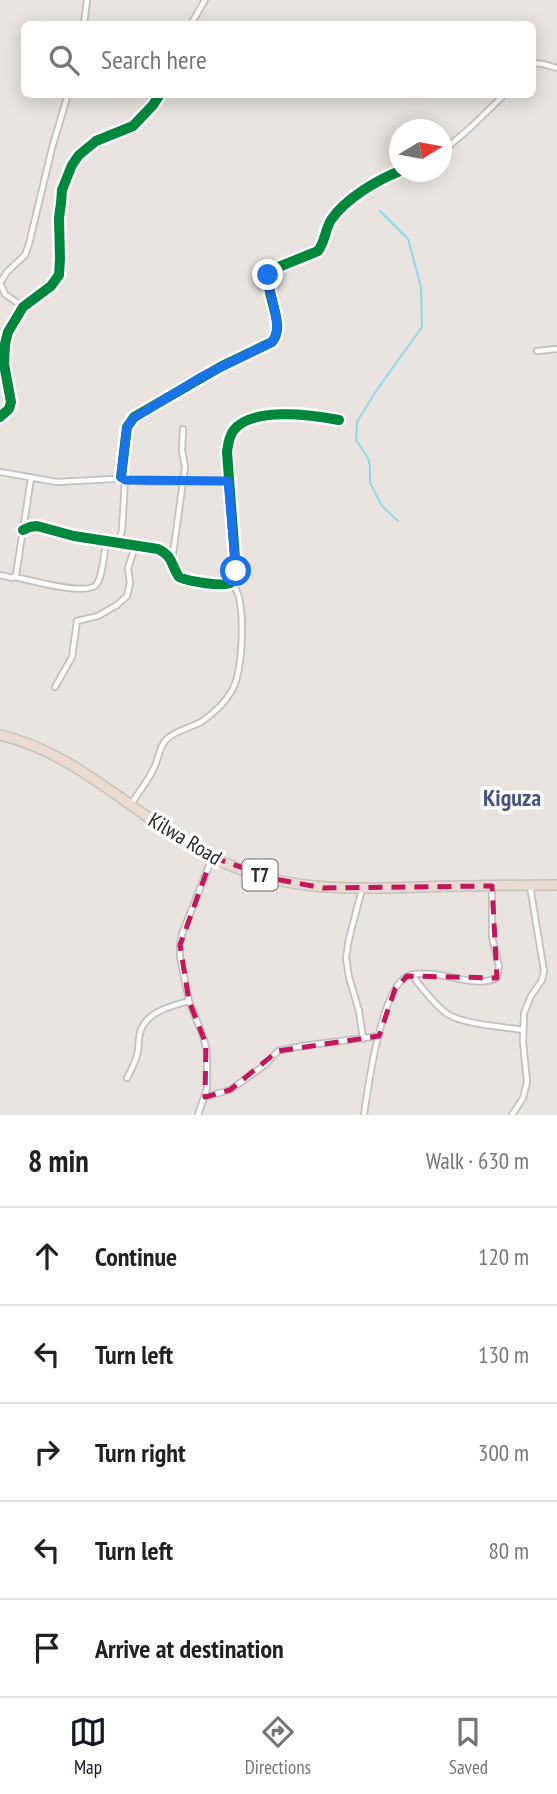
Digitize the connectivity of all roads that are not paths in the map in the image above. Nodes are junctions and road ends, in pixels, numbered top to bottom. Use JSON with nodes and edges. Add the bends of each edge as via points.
{"nodes":[{"id":1,"x":87,"y":0,"type":"edge"},
{"id":2,"x":205,"y":0,"type":"edge"},
{"id":3,"x":84,"y":21,"type":"edge"},
{"id":4,"x":193,"y":21,"type":"edge"},
{"id":5,"x":536,"y":63,"type":"edge"},
{"id":6,"x":557,"y":68,"type":"edge"},
{"id":7,"x":67,"y":98,"type":"edge"},
{"id":8,"x":157,"y":98,"type":"edge"},
{"id":9,"x":501,"y":98,"type":"edge"},
{"id":10,"x":452,"y":143,"type":"edge"},
{"id":11,"x":389,"y":176,"type":"edge"},
{"id":12,"x":23,"y":307,"type":"junction"},
{"id":13,"x":2,"y":344,"type":"edge"},
{"id":14,"x":557,"y":349,"type":"edge"},
{"id":15,"x":537,"y":351,"type":"dead end"},
{"id":16,"x":0,"y":417,"type":"edge"},
{"id":17,"x":339,"y":420,"type":"dead end"},
{"id":18,"x":183,"y":429,"type":"dead end"},
{"id":19,"x":0,"y":472,"type":"edge"},
{"id":20,"x":31,"y":478,"type":"junction"},
{"id":21,"x":123,"y":479,"type":"junction"},
{"id":22,"x":182,"y":480,"type":"junction"},
{"id":23,"x":228,"y":481,"type":"junction"},
{"id":24,"x":23,"y":530,"type":"junction"},
{"id":25,"x":106,"y":542,"type":"junction"},
{"id":26,"x":118,"y":544,"type":"junction"},
{"id":27,"x":135,"y":547,"type":"junction"},
{"id":28,"x":172,"y":562,"type":"junction"},
{"id":29,"x":0,"y":575,"type":"edge"},
{"id":30,"x":15,"y":577,"type":"junction"},
{"id":31,"x":233,"y":582,"type":"junction"},
{"id":32,"x":55,"y":687,"type":"dead end"},
{"id":33,"x":0,"y":735,"type":"edge"},
{"id":34,"x":131,"y":805,"type":"junction"},
{"id":35,"x":212,"y":857,"type":"junction"},
{"id":36,"x":529,"y":885,"type":"junction"},
{"id":37,"x":557,"y":885,"type":"edge"},
{"id":38,"x":492,"y":886,"type":"junction"},
{"id":39,"x":362,"y":888,"type":"junction"},
{"id":40,"x":412,"y":974,"type":"junction"},
{"id":41,"x":189,"y":1001,"type":"junction"},
{"id":42,"x":523,"y":1030,"type":"junction"},
{"id":43,"x":379,"y":1037,"type":"junction"},
{"id":44,"x":363,"y":1039,"type":"junction"},
{"id":45,"x":127,"y":1078,"type":"dead end"},
{"id":46,"x":205,"y":1097,"type":"junction"},
{"id":47,"x":198,"y":1115,"type":"edge"},
{"id":48,"x":364,"y":1115,"type":"edge"},
{"id":49,"x":512,"y":1115,"type":"edge"}],
"edges":[{"from":1,"to":3,"type":"street"},
{"from":2,"to":4,"type":"street"},
{"from":5,"to":6,"type":"street"},
{"from":7,"to":12,"type":"street","via":[[29,244],[1,283],[5,294]]},
{"from":8,"to":12,"type":"street","via":[[133,126],[100,139],[72,164],[62,190],[59,275]]},
{"from":9,"to":10,"type":"street"},
{"from":11,"to":21,"type":"street","via":[[338,212],[318,251],[271,270],[268,280],[278,330],[272,342],[201,377],[129,422]]},
{"from":12,"to":13,"type":"street"},
{"from":13,"to":16,"type":"street","via":[[11,402]]},
{"from":14,"to":15,"type":"street"},
{"from":17,"to":23,"type":"street","via":[[303,414],[245,421],[234,429],[228,442]]},
{"from":18,"to":22,"type":"street"},
{"from":19,"to":20,"type":"street"},
{"from":20,"to":21,"type":"street","via":[[64,482]]},
{"from":20,"to":24,"type":"street"},
{"from":21,"to":22,"type":"street"},
{"from":21,"to":26,"type":"street"},
{"from":22,"to":23,"type":"street"},
{"from":22,"to":28,"type":"street"},
{"from":23,"to":31,"type":"street","via":[[236,571]]},
{"from":24,"to":25,"type":"street","via":[[37,526]]},
{"from":24,"to":30,"type":"street"},
{"from":25,"to":26,"type":"street"},
{"from":25,"to":30,"type":"street","via":[[99,578],[91,588],[79,590]]},
{"from":26,"to":27,"type":"street"},
{"from":27,"to":28,"type":"street","via":[[166,553]]},
{"from":27,"to":32,"type":"street","via":[[128,568],[127,596],[98,616],[77,621],[72,657]]},
{"from":28,"to":31,"type":"street","via":[[176,574],[185,579]]},
{"from":29,"to":30,"type":"street"},
{"from":31,"to":34,"type":"street","via":[[241,618],[240,659],[231,694],[200,722],[165,740],[156,766]]},
{"from":33,"to":34,"type":"highway","name":"Kilwa Road","number":"T7","via":[[52,754]]},
{"from":34,"to":35,"type":"highway","name":"Kilwa Road","number":"T7"},
{"from":35,"to":39,"type":"highway","name":"Kilwa Road","number":"T7","via":[[243,871],[298,885]]},
{"from":35,"to":41,"type":"street","via":[[180,945]]},
{"from":36,"to":37,"type":"highway","name":"Kilwa Road","number":"T7"},
{"from":36,"to":38,"type":"highway","name":"Kilwa Road","number":"T7"},
{"from":36,"to":42,"type":"street","via":[[544,971],[526,1006]]},
{"from":38,"to":39,"type":"highway","name":"Kilwa Road","number":"T7"},
{"from":38,"to":40,"type":"street","via":[[497,978],[483,981]]},
{"from":39,"to":44,"type":"street","via":[[346,958]]},
{"from":40,"to":42,"type":"street","via":[[448,1015]]},
{"from":40,"to":43,"type":"street","via":[[395,989]]},
{"from":41,"to":45,"type":"street","via":[[170,1006],[143,1024],[138,1054]]},
{"from":41,"to":46,"type":"street","via":[[206,1044]]},
{"from":42,"to":49,"type":"street","via":[[527,1082]]},
{"from":43,"to":44,"type":"street"},
{"from":43,"to":48,"type":"street"},
{"from":44,"to":46,"type":"street","via":[[278,1051],[229,1090]]},
{"from":46,"to":47,"type":"street"}]}
